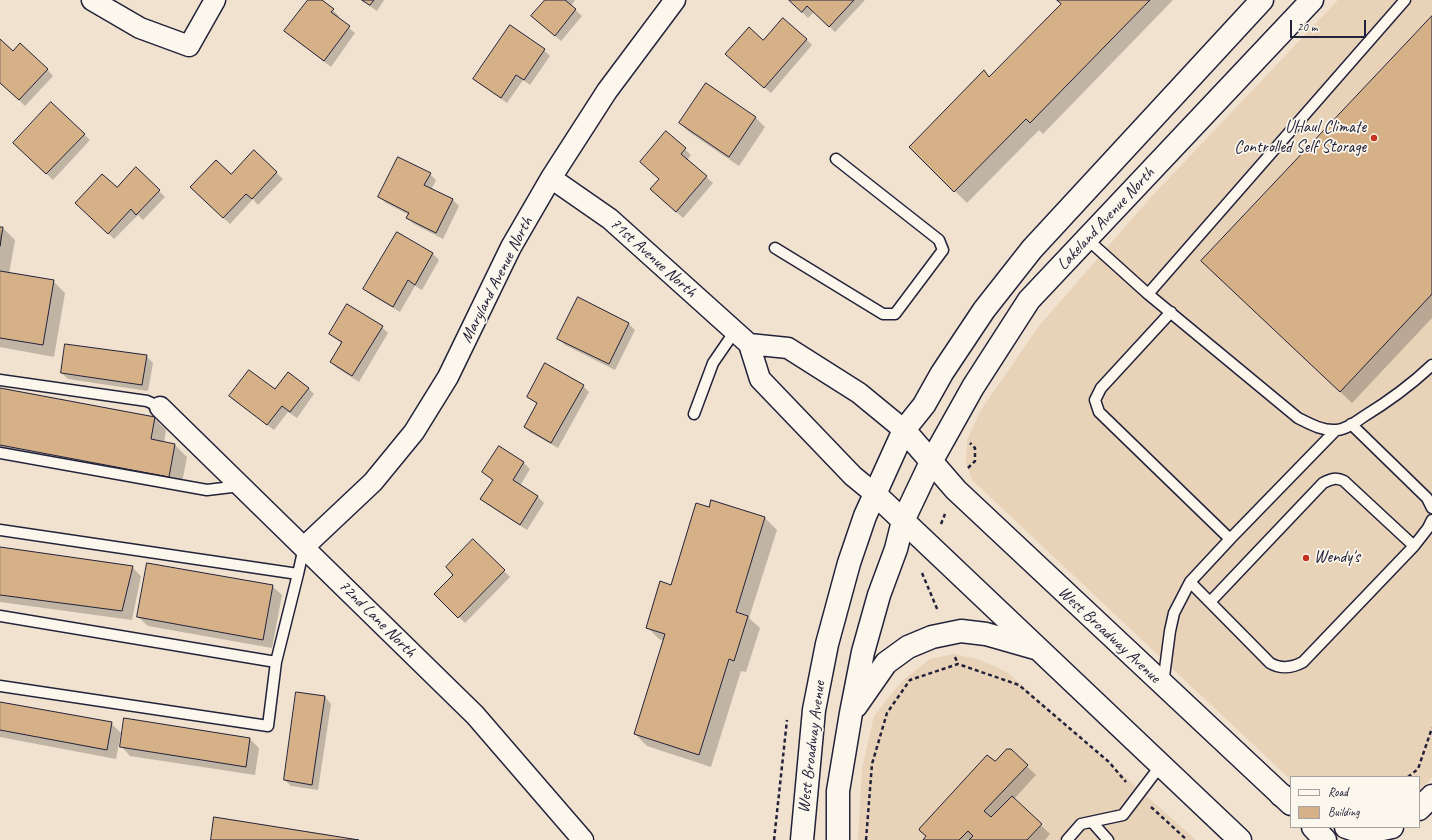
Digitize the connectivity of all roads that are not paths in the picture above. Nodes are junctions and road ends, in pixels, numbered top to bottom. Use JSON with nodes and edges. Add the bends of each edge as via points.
{"nodes":[{"id":1,"x":92,"y":0,"type":"edge"},
{"id":2,"x":216,"y":0,"type":"edge"},
{"id":3,"x":675,"y":0,"type":"edge"},
{"id":4,"x":1262,"y":0,"type":"edge"},
{"id":5,"x":1312,"y":0,"type":"edge"},
{"id":6,"x":1405,"y":0,"type":"edge"},
{"id":7,"x":836,"y":159,"type":"dead end"},
{"id":8,"x":551,"y":178,"type":"junction"},
{"id":9,"x":1087,"y":239,"type":"junction"},
{"id":10,"x":775,"y":248,"type":"dead end"},
{"id":11,"x":1148,"y":294,"type":"junction"},
{"id":12,"x":1171,"y":312,"type":"junction"},
{"id":13,"x":742,"y":338,"type":"junction"},
{"id":14,"x":1432,"y":364,"type":"edge"},
{"id":15,"x":0,"y":380,"type":"edge"},
{"id":16,"x":160,"y":407,"type":"joint"},
{"id":17,"x":694,"y":414,"type":"dead end"},
{"id":18,"x":1351,"y":424,"type":"junction"},
{"id":19,"x":904,"y":430,"type":"junction"},
{"id":20,"x":1336,"y":430,"type":"junction"},
{"id":21,"x":0,"y":453,"type":"edge"},
{"id":22,"x":931,"y":462,"type":"junction"},
{"id":23,"x":242,"y":486,"type":"junction"},
{"id":24,"x":875,"y":494,"type":"junction"},
{"id":25,"x":1432,"y":508,"type":"edge"},
{"id":26,"x":1432,"y":520,"type":"edge"},
{"id":27,"x":903,"y":521,"type":"junction"},
{"id":28,"x":0,"y":530,"type":"edge"},
{"id":29,"x":1230,"y":539,"type":"junction"},
{"id":30,"x":1414,"y":546,"type":"junction"},
{"id":31,"x":304,"y":547,"type":"junction"},
{"id":32,"x":298,"y":574,"type":"junction"},
{"id":33,"x":1190,"y":582,"type":"junction"},
{"id":34,"x":1210,"y":602,"type":"junction"},
{"id":35,"x":0,"y":616,"type":"edge"},
{"id":36,"x":1041,"y":650,"type":"junction"},
{"id":37,"x":276,"y":662,"type":"junction"},
{"id":38,"x":0,"y":686,"type":"edge"},
{"id":39,"x":1163,"y":686,"type":"junction"},
{"id":40,"x":851,"y":713,"type":"junction"},
{"id":41,"x":1162,"y":765,"type":"junction"},
{"id":42,"x":1432,"y":796,"type":"edge"},
{"id":43,"x":1288,"y":800,"type":"edge"},
{"id":44,"x":1420,"y":808,"type":"edge"},
{"id":45,"x":1092,"y":822,"type":"junction"},
{"id":46,"x":1314,"y":828,"type":"edge"},
{"id":47,"x":1349,"y":828,"type":"edge"},
{"id":48,"x":1387,"y":828,"type":"edge"},
{"id":49,"x":583,"y":840,"type":"edge"},
{"id":50,"x":802,"y":840,"type":"edge"},
{"id":51,"x":838,"y":840,"type":"edge"},
{"id":52,"x":1067,"y":840,"type":"edge"},
{"id":53,"x":1108,"y":840,"type":"edge"},
{"id":54,"x":1240,"y":840,"type":"edge"},
{"id":55,"x":1326,"y":840,"type":"edge"}],
"edges":[{"from":1,"to":2,"type":"street","via":[[140,28],[189,46]]},
{"from":3,"to":8,"type":"street","name":"Maryland Avenue North","via":[[607,91]]},
{"from":4,"to":19,"type":"main road","name":"Lakeland Avenue North","via":[[1032,249],[984,310],[924,405]]},
{"from":5,"to":9,"type":"main road","name":"Lakeland Avenue North"},
{"from":6,"to":11,"type":"lane"},
{"from":7,"to":10,"type":"lane","via":[[939,240],[943,250],[895,314],[883,314]]},
{"from":8,"to":13,"type":"street","name":"71st Avenue North","via":[[610,219]]},
{"from":8,"to":31,"type":"street","name":"Maryland Avenue North","via":[[511,247],[448,377],[414,432],[373,482]]},
{"from":9,"to":11,"type":"lane"},
{"from":9,"to":22,"type":"main road","name":"Lakeland Avenue North","via":[[1029,300],[973,387]]},
{"from":11,"to":12,"type":"lane"},
{"from":12,"to":20,"type":"lane","via":[[1298,418],[1317,428]]},
{"from":12,"to":29,"type":"lane","via":[[1101,388],[1095,400],[1099,412]]},
{"from":13,"to":17,"type":"lane","via":[[713,363]]},
{"from":13,"to":19,"type":"street","via":[[788,348],[859,393]]},
{"from":13,"to":24,"type":"street","via":[[760,380],[852,476]]},
{"from":14,"to":18,"type":"lane","via":[[1411,385]]},
{"from":15,"to":16,"type":"lane","via":[[147,401]]},
{"from":16,"to":23,"type":"street","name":"72nd Lane North"},
{"from":18,"to":20,"type":"lane"},
{"from":18,"to":25,"type":"lane","via":[[1427,498]]},
{"from":19,"to":22,"type":"main road","name":"West Broadway Avenue"},
{"from":19,"to":24,"type":"main road","name":"West Broadway Avenue"},
{"from":20,"to":29,"type":"lane"},
{"from":21,"to":23,"type":"lane","via":[[207,490]]},
{"from":22,"to":27,"type":"main road","name":"West Broadway Avenue"},
{"from":22,"to":39,"type":"main road","name":"West Broadway Avenue","via":[[956,490]]},
{"from":23,"to":31,"type":"street","name":"72nd Lane North"},
{"from":24,"to":27,"type":"main road"},
{"from":24,"to":50,"type":"main road","name":"West Broadway Avenue","via":[[849,563],[826,644],[814,710]]},
{"from":26,"to":30,"type":"lane"},
{"from":27,"to":36,"type":"main road"},
{"from":27,"to":40,"type":"main road","name":"West Broadway Avenue","via":[[863,652]]},
{"from":28,"to":32,"type":"lane"},
{"from":29,"to":33,"type":"lane"},
{"from":30,"to":34,"type":"lane","via":[[1303,662],[1296,666],[1277,667],[1270,663]]},
{"from":30,"to":34,"type":"lane","via":[[1344,481],[1333,478],[1323,483]]},
{"from":31,"to":32,"type":"lane"},
{"from":31,"to":49,"type":"street","name":"72nd Lane North","via":[[475,715]]},
{"from":32,"to":37,"type":"lane"},
{"from":33,"to":34,"type":"lane"},
{"from":33,"to":39,"type":"lane","via":[[1174,613]]},
{"from":35,"to":37,"type":"lane"},
{"from":36,"to":40,"type":"main road","via":[[986,634],[961,631],[932,637],[908,647],[886,663]]},
{"from":36,"to":41,"type":"main road"},
{"from":37,"to":38,"type":"lane","via":[[268,726]]},
{"from":39,"to":43,"type":"main road","name":"West Broadway Avenue"},
{"from":40,"to":51,"type":"main road","name":"West Broadway Avenue","via":[[838,791]]},
{"from":41,"to":45,"type":"lane","via":[[1123,816]]},
{"from":41,"to":54,"type":"main road"},
{"from":42,"to":44,"type":"main road"},
{"from":45,"to":52,"type":"lane","via":[[1081,824]]},
{"from":45,"to":53,"type":"lane"},
{"from":46,"to":55,"type":"main road"},
{"from":47,"to":48,"type":"main road","via":[[1364,833]]}]}
